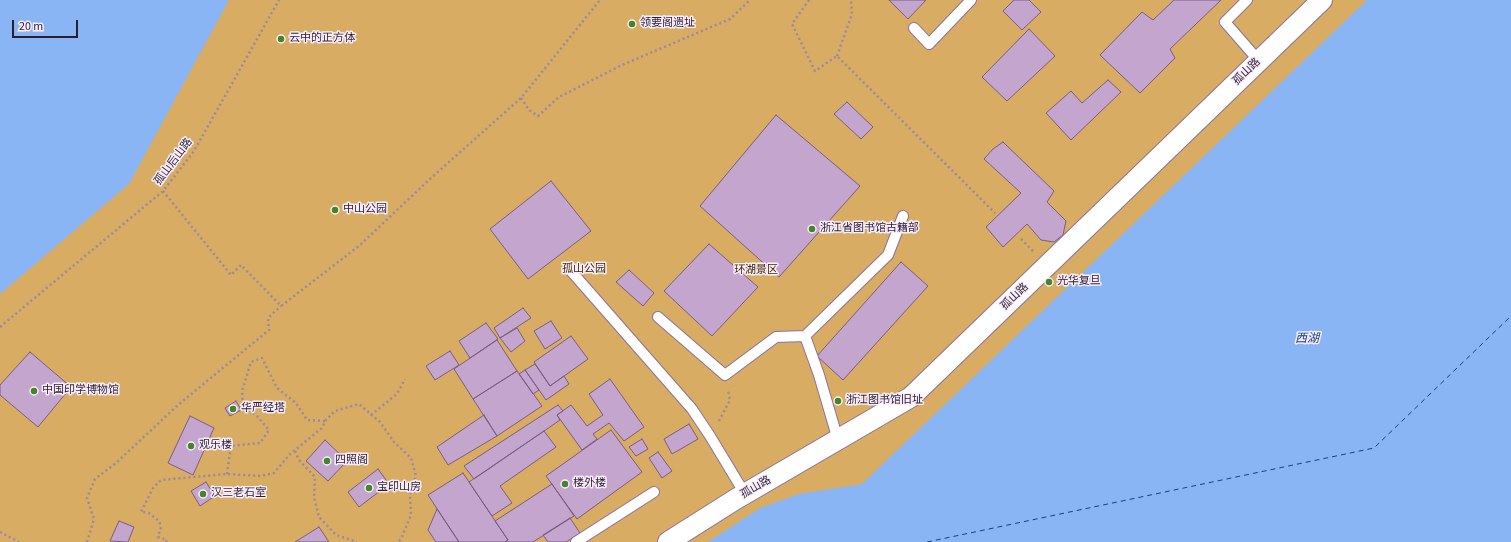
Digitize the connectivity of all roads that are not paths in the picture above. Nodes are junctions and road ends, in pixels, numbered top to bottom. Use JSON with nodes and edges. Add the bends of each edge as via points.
{"nodes":[{"id":1,"x":971,"y":0,"type":"edge"},
{"id":2,"x":1247,"y":0,"type":"edge"},
{"id":3,"x":1322,"y":0,"type":"edge"},
{"id":4,"x":914,"y":28,"type":"dead end"},
{"id":5,"x":1259,"y":61,"type":"junction"},
{"id":6,"x":903,"y":216,"type":"dead end"},
{"id":7,"x":571,"y":271,"type":"dead end"},
{"id":8,"x":658,"y":317,"type":"dead end"},
{"id":9,"x":806,"y":336,"type":"junction"},
{"id":10,"x":838,"y":440,"type":"junction"},
{"id":11,"x":654,"y":492,"type":"dead end"},
{"id":12,"x":745,"y":494,"type":"junction"},
{"id":13,"x":576,"y":542,"type":"edge"},
{"id":14,"x":668,"y":542,"type":"edge"}],
"edges":[{"from":1,"to":4,"type":"lane","via":[[929,44]]},
{"from":2,"to":5,"type":"lane","via":[[1225,22]]},
{"from":3,"to":5,"type":"street","name":"孤山路"},
{"from":5,"to":10,"type":"street","name":"孤山路","via":[[912,397]]},
{"from":6,"to":9,"type":"lane","via":[[888,255]]},
{"from":7,"to":12,"type":"lane","via":[[692,409]]},
{"from":8,"to":9,"type":"lane","via":[[725,375],[776,337]]},
{"from":9,"to":10,"type":"lane"},
{"from":10,"to":12,"type":"street","name":"孤山路"},
{"from":11,"to":13,"type":"lane"},
{"from":12,"to":14,"type":"street","name":"孤山路"}]}
